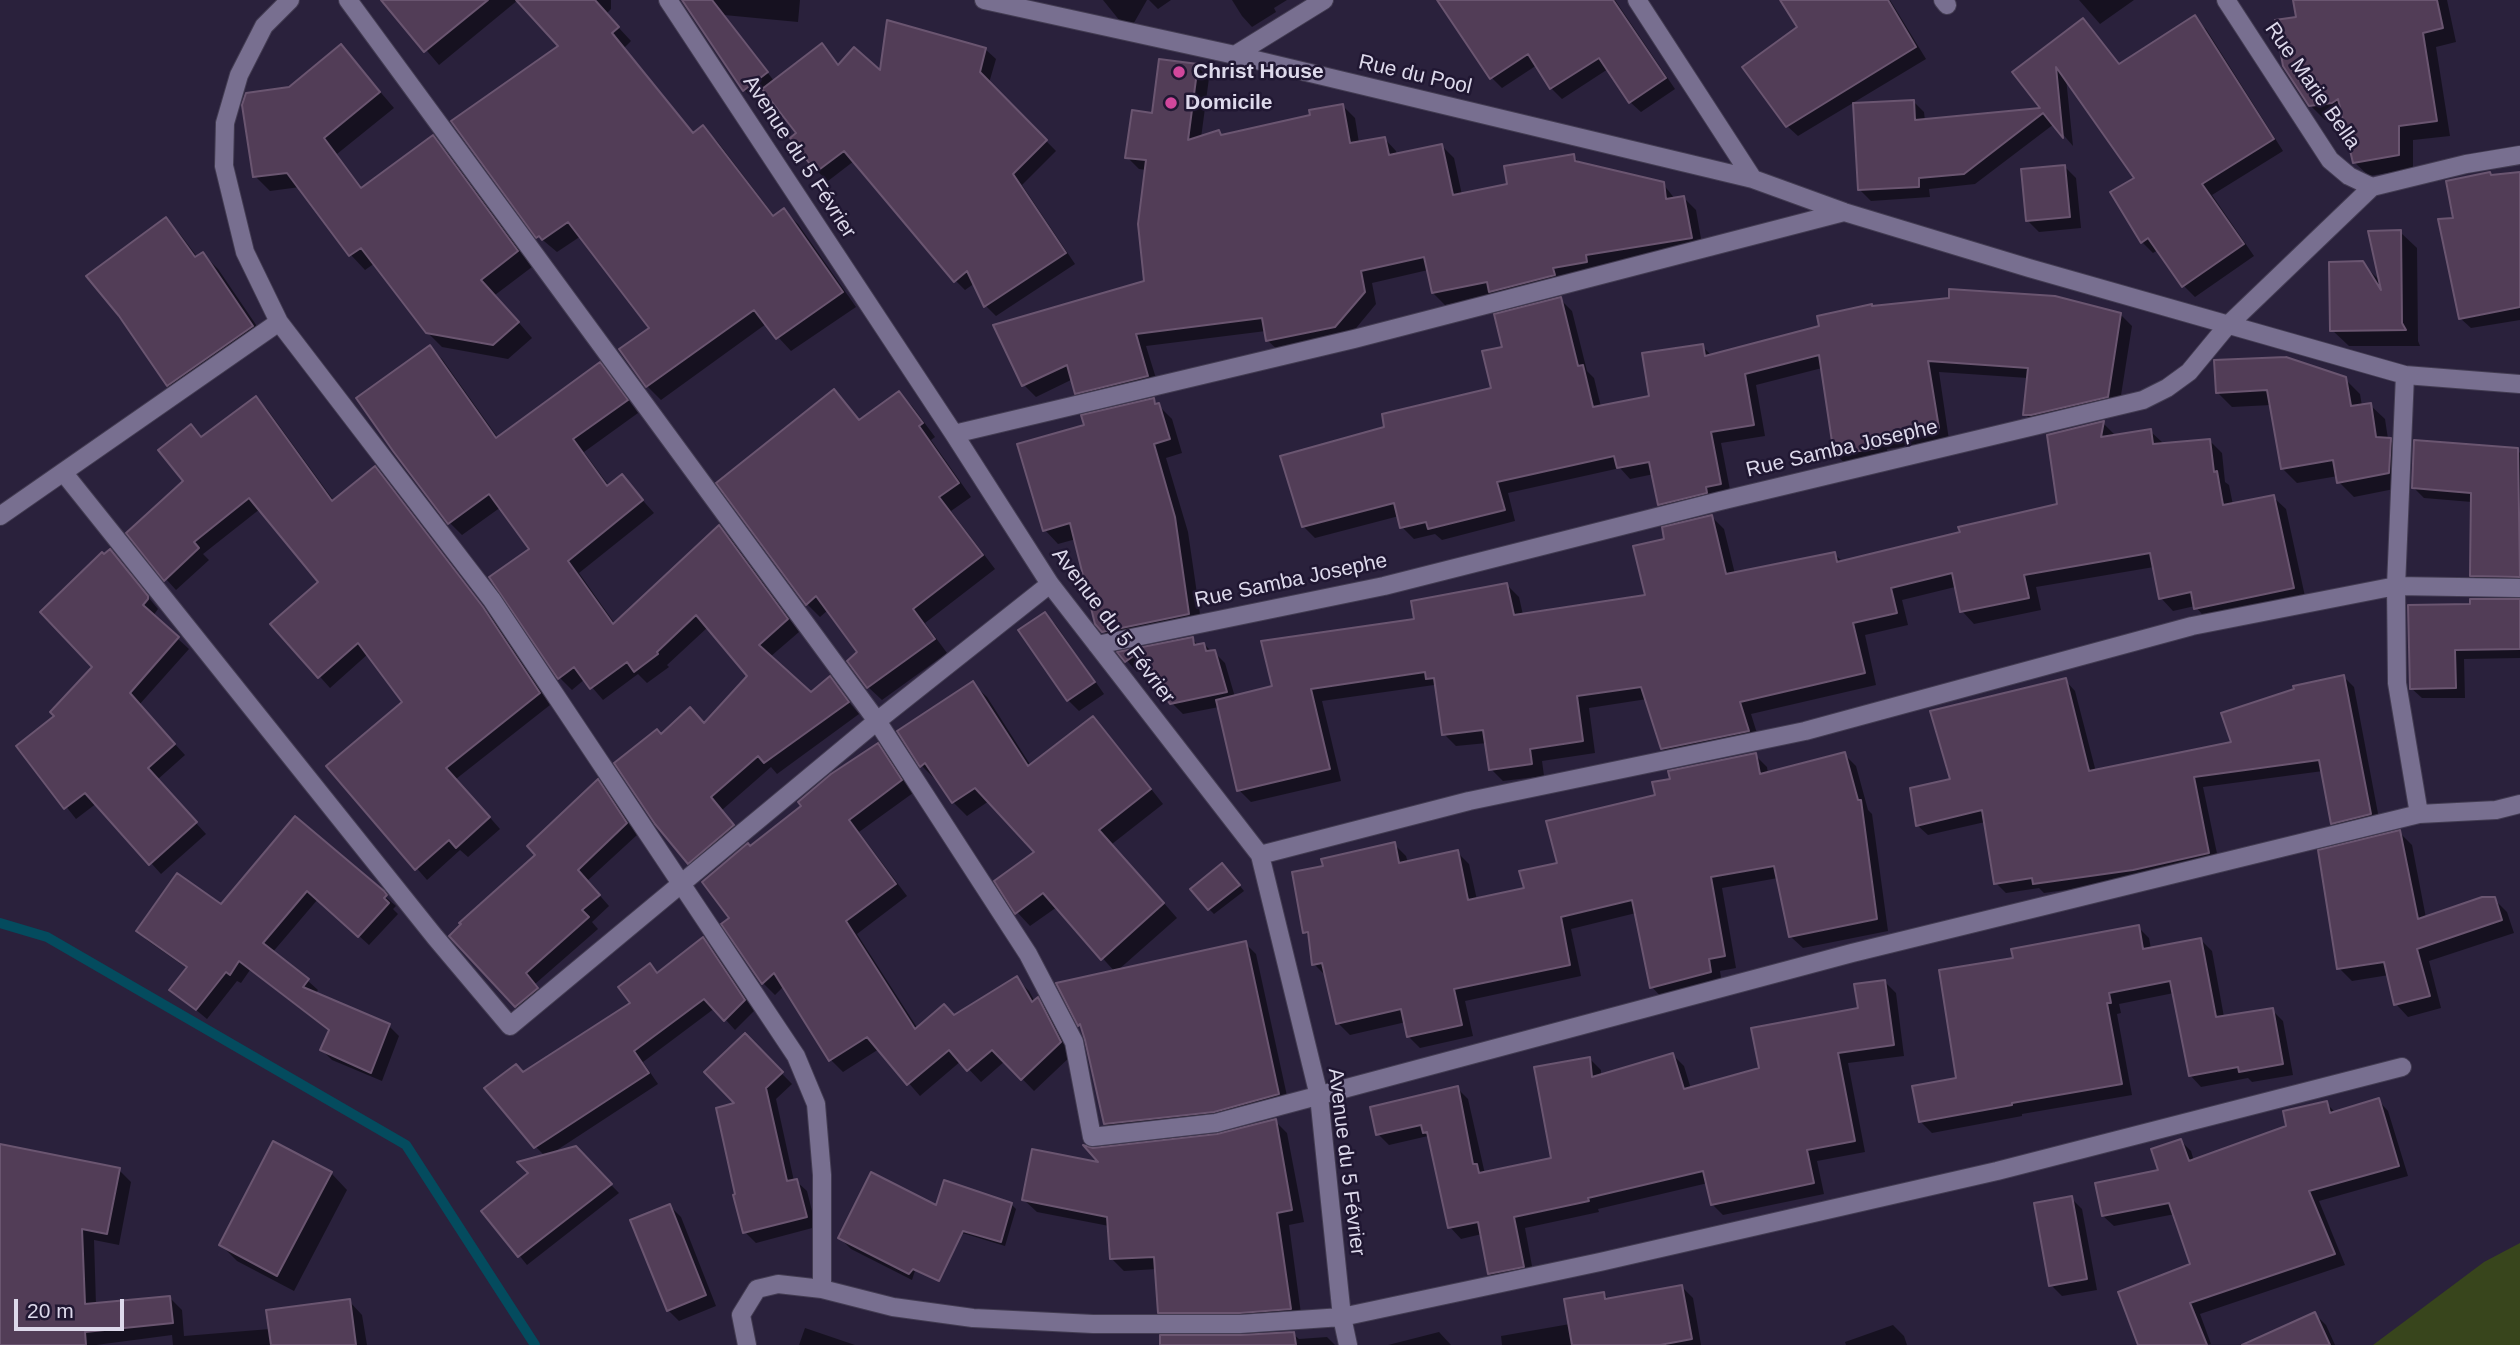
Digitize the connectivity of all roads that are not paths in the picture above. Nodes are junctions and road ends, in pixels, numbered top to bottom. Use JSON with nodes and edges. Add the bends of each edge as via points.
{"nodes":[{"id":1,"x":290,"y":0,"type":"edge"},
{"id":2,"x":348,"y":0,"type":"edge"},
{"id":3,"x":668,"y":0,"type":"edge"},
{"id":4,"x":984,"y":0,"type":"edge"},
{"id":5,"x":1051,"y":0,"type":"edge"},
{"id":6,"x":1324,"y":0,"type":"edge"},
{"id":7,"x":1637,"y":0,"type":"edge"},
{"id":8,"x":2227,"y":0,"type":"edge"},
{"id":9,"x":1063,"y":18,"type":"junction"},
{"id":10,"x":1235,"y":55,"type":"junction"},
{"id":11,"x":2520,"y":155,"type":"edge"},
{"id":12,"x":1753,"y":179,"type":"junction"},
{"id":13,"x":2372,"y":187,"type":"junction"},
{"id":14,"x":1844,"y":212,"type":"junction"},
{"id":15,"x":279,"y":323,"type":"junction"},
{"id":16,"x":2227,"y":326,"type":"junction"},
{"id":17,"x":2405,"y":376,"type":"junction"},
{"id":18,"x":2520,"y":384,"type":"edge"},
{"id":19,"x":954,"y":434,"type":"junction"},
{"id":20,"x":63,"y":472,"type":"junction"},
{"id":21,"x":0,"y":516,"type":"edge"},
{"id":22,"x":1050,"y":584,"type":"junction"},
{"id":23,"x":2396,"y":586,"type":"junction"},
{"id":24,"x":2520,"y":588,"type":"edge"},
{"id":25,"x":1097,"y":645,"type":"junction"},
{"id":26,"x":877,"y":721,"type":"junction"},
{"id":27,"x":2520,"y":804,"type":"edge"},
{"id":28,"x":2419,"y":814,"type":"junction"},
{"id":29,"x":1259,"y":855,"type":"junction"},
{"id":30,"x":682,"y":885,"type":"junction"},
{"id":31,"x":2402,"y":1067,"type":"dead end"},
{"id":32,"x":1318,"y":1096,"type":"junction"},
{"id":33,"x":822,"y":1289,"type":"junction"},
{"id":34,"x":1342,"y":1317,"type":"junction"},
{"id":35,"x":747,"y":1345,"type":"edge"},
{"id":36,"x":1348,"y":1345,"type":"edge"}],
"edges":[{"from":1,"to":15,"type":"street","via":[[264,26],[239,75],[225,123],[224,166],[241,239]]},
{"from":2,"to":26,"type":"street"},
{"from":3,"to":19,"type":"street","name":"Avenue du 5 Février"},
{"from":4,"to":9,"type":"street","name":"Rue du Pool"},
{"from":5,"to":9,"type":"street"},
{"from":6,"to":10,"type":"street"},
{"from":7,"to":12,"type":"street"},
{"from":8,"to":13,"type":"street","name":"Rue Marie Bella","via":[[2330,160]]},
{"from":9,"to":10,"type":"street","name":"Rue du Pool"},
{"from":10,"to":12,"type":"street","name":"Rue du Pool"},
{"from":11,"to":13,"type":"street"},
{"from":12,"to":14,"type":"street","name":"Rue du Pool"},
{"from":13,"to":16,"type":"street","name":"Rue Samba Josephe"},
{"from":14,"to":16,"type":"street","name":"Rue du Pool"},
{"from":14,"to":19,"type":"street","via":[[1354,339]]},
{"from":15,"to":20,"type":"street"},
{"from":15,"to":30,"type":"street","via":[[492,600]]},
{"from":16,"to":17,"type":"street","name":"Rue du Pool"},
{"from":16,"to":25,"type":"street","name":"Rue Samba Josephe","via":[[2189,372],[2143,400],[1384,586]]},
{"from":17,"to":18,"type":"street","name":"Rue du Pool"},
{"from":17,"to":23,"type":"street"},
{"from":19,"to":22,"type":"street","name":"Avenue du 5 Février"},
{"from":20,"to":21,"type":"street"},
{"from":20,"to":30,"type":"street","via":[[510,1026]]},
{"from":22,"to":25,"type":"street","name":"Avenue du 5 Février"},
{"from":22,"to":26,"type":"street"},
{"from":23,"to":24,"type":"street"},
{"from":23,"to":28,"type":"street","via":[[2397,683]]},
{"from":23,"to":29,"type":"street","via":[[2192,626],[1805,731],[1469,801]]},
{"from":25,"to":29,"type":"street","name":"Avenue du 5 Février"},
{"from":26,"to":30,"type":"street"},
{"from":26,"to":32,"type":"street","via":[[1028,954],[1074,1042],[1092,1137],[1216,1123]]},
{"from":27,"to":28,"type":"street","via":[[2496,810]]},
{"from":28,"to":32,"type":"street","via":[[1852,953]]},
{"from":29,"to":32,"type":"street","name":"Avenue du 5 Février"},
{"from":30,"to":33,"type":"street","via":[[796,1056],[816,1104],[822,1175]]},
{"from":31,"to":34,"type":"street","via":[[1984,1174]]},
{"from":32,"to":34,"type":"street","name":"Avenue du 5 Février"},
{"from":33,"to":34,"type":"street","via":[[893,1307],[972,1318],[1240,1324]]},
{"from":33,"to":35,"type":"street","via":[[778,1283],[757,1289],[741,1315]]},
{"from":34,"to":36,"type":"street","name":"Avenue du 5 Février"}]}
